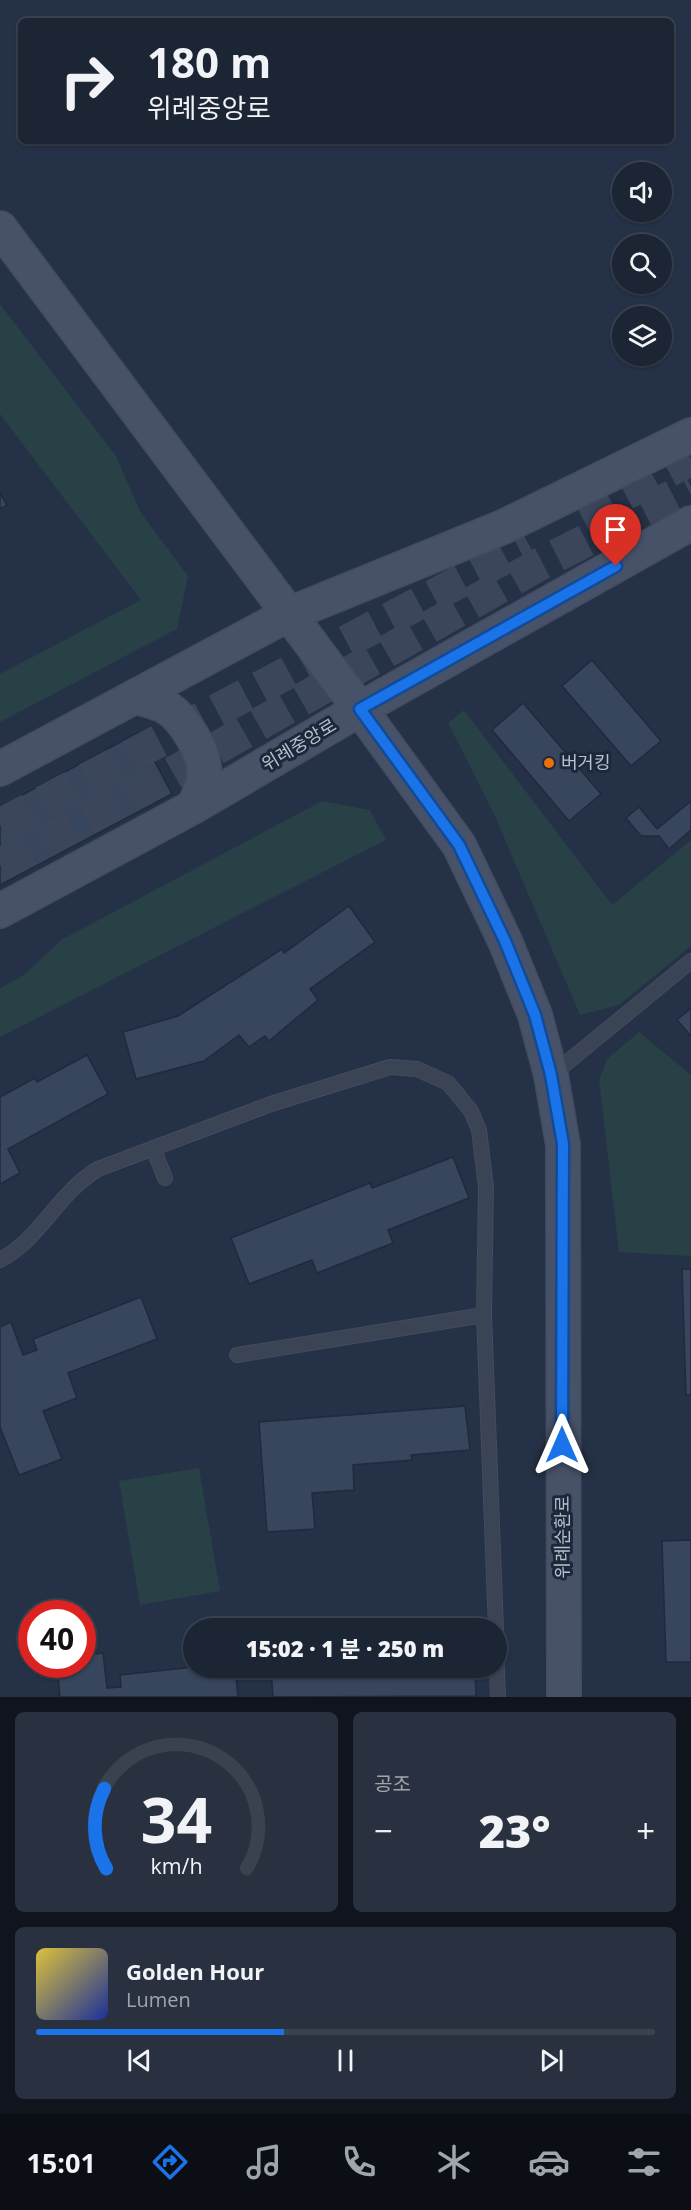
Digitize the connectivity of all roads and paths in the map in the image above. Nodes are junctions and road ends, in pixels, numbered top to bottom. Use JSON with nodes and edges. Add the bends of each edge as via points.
{"nodes":[{"id":1,"x":0,"y":228,"type":"edge"},
{"id":2,"x":691,"y":435,"type":"edge"},
{"id":3,"x":691,"y":523,"type":"edge"},
{"id":4,"x":287,"y":615,"type":"junction"},
{"id":5,"x":137,"y":697,"type":"junction"},
{"id":6,"x":360,"y":709,"type":"junction"},
{"id":7,"x":0,"y":769,"type":"edge"},
{"id":8,"x":193,"y":807,"type":"junction"},
{"id":9,"x":0,"y":911,"type":"edge"},
{"id":10,"x":691,"y":961,"type":"edge"},
{"id":11,"x":551,"y":1075,"type":"junction"},
{"id":12,"x":153,"y":1148,"type":"junction"},
{"id":13,"x":165,"y":1178,"type":"dead end"},
{"id":14,"x":0,"y":1260,"type":"edge"},
{"id":15,"x":484,"y":1315,"type":"junction"},
{"id":16,"x":237,"y":1355,"type":"dead end"},
{"id":17,"x":496,"y":1618,"type":"edge"},
{"id":18,"x":497,"y":1678,"type":"edge"},
{"id":19,"x":498,"y":1697,"type":"edge"},
{"id":20,"x":564,"y":1697,"type":"edge"}],
"edges":[{"from":1,"to":4,"type":"main road","name":"위례순환로"},
{"from":2,"to":4,"type":"main road","via":[[503,527]]},
{"from":3,"to":6,"type":"main road","name":"위례중앙로"},
{"from":4,"to":5,"type":"main road"},
{"from":4,"to":6,"type":"main road","name":"위례순환로"},
{"from":5,"to":7,"type":"main road"},
{"from":5,"to":8,"type":"main road","via":[[164,706],[178,716],[199,749],[205,774]]},
{"from":6,"to":8,"type":"main road","name":"위례중앙로"},
{"from":6,"to":11,"type":"main road","name":"위례순환로","via":[[459,845],[510,951],[535,1015]]},
{"from":8,"to":9,"type":"main road","name":"위례중앙로"},
{"from":10,"to":11,"type":"lane"},
{"from":11,"to":20,"type":"main road","name":"위례순환로","via":[[563,1144]]},
{"from":12,"to":13,"type":"lane"},
{"from":12,"to":14,"type":"lane","via":[[81,1179],[23,1243]]},
{"from":12,"to":15,"type":"lane","via":[[271,1104],[390,1067],[417,1069],[448,1083],[471,1111],[479,1130],[486,1186]]},
{"from":15,"to":16,"type":"lane"},
{"from":15,"to":17,"type":"lane"},
{"from":18,"to":19,"type":"lane"}]}
